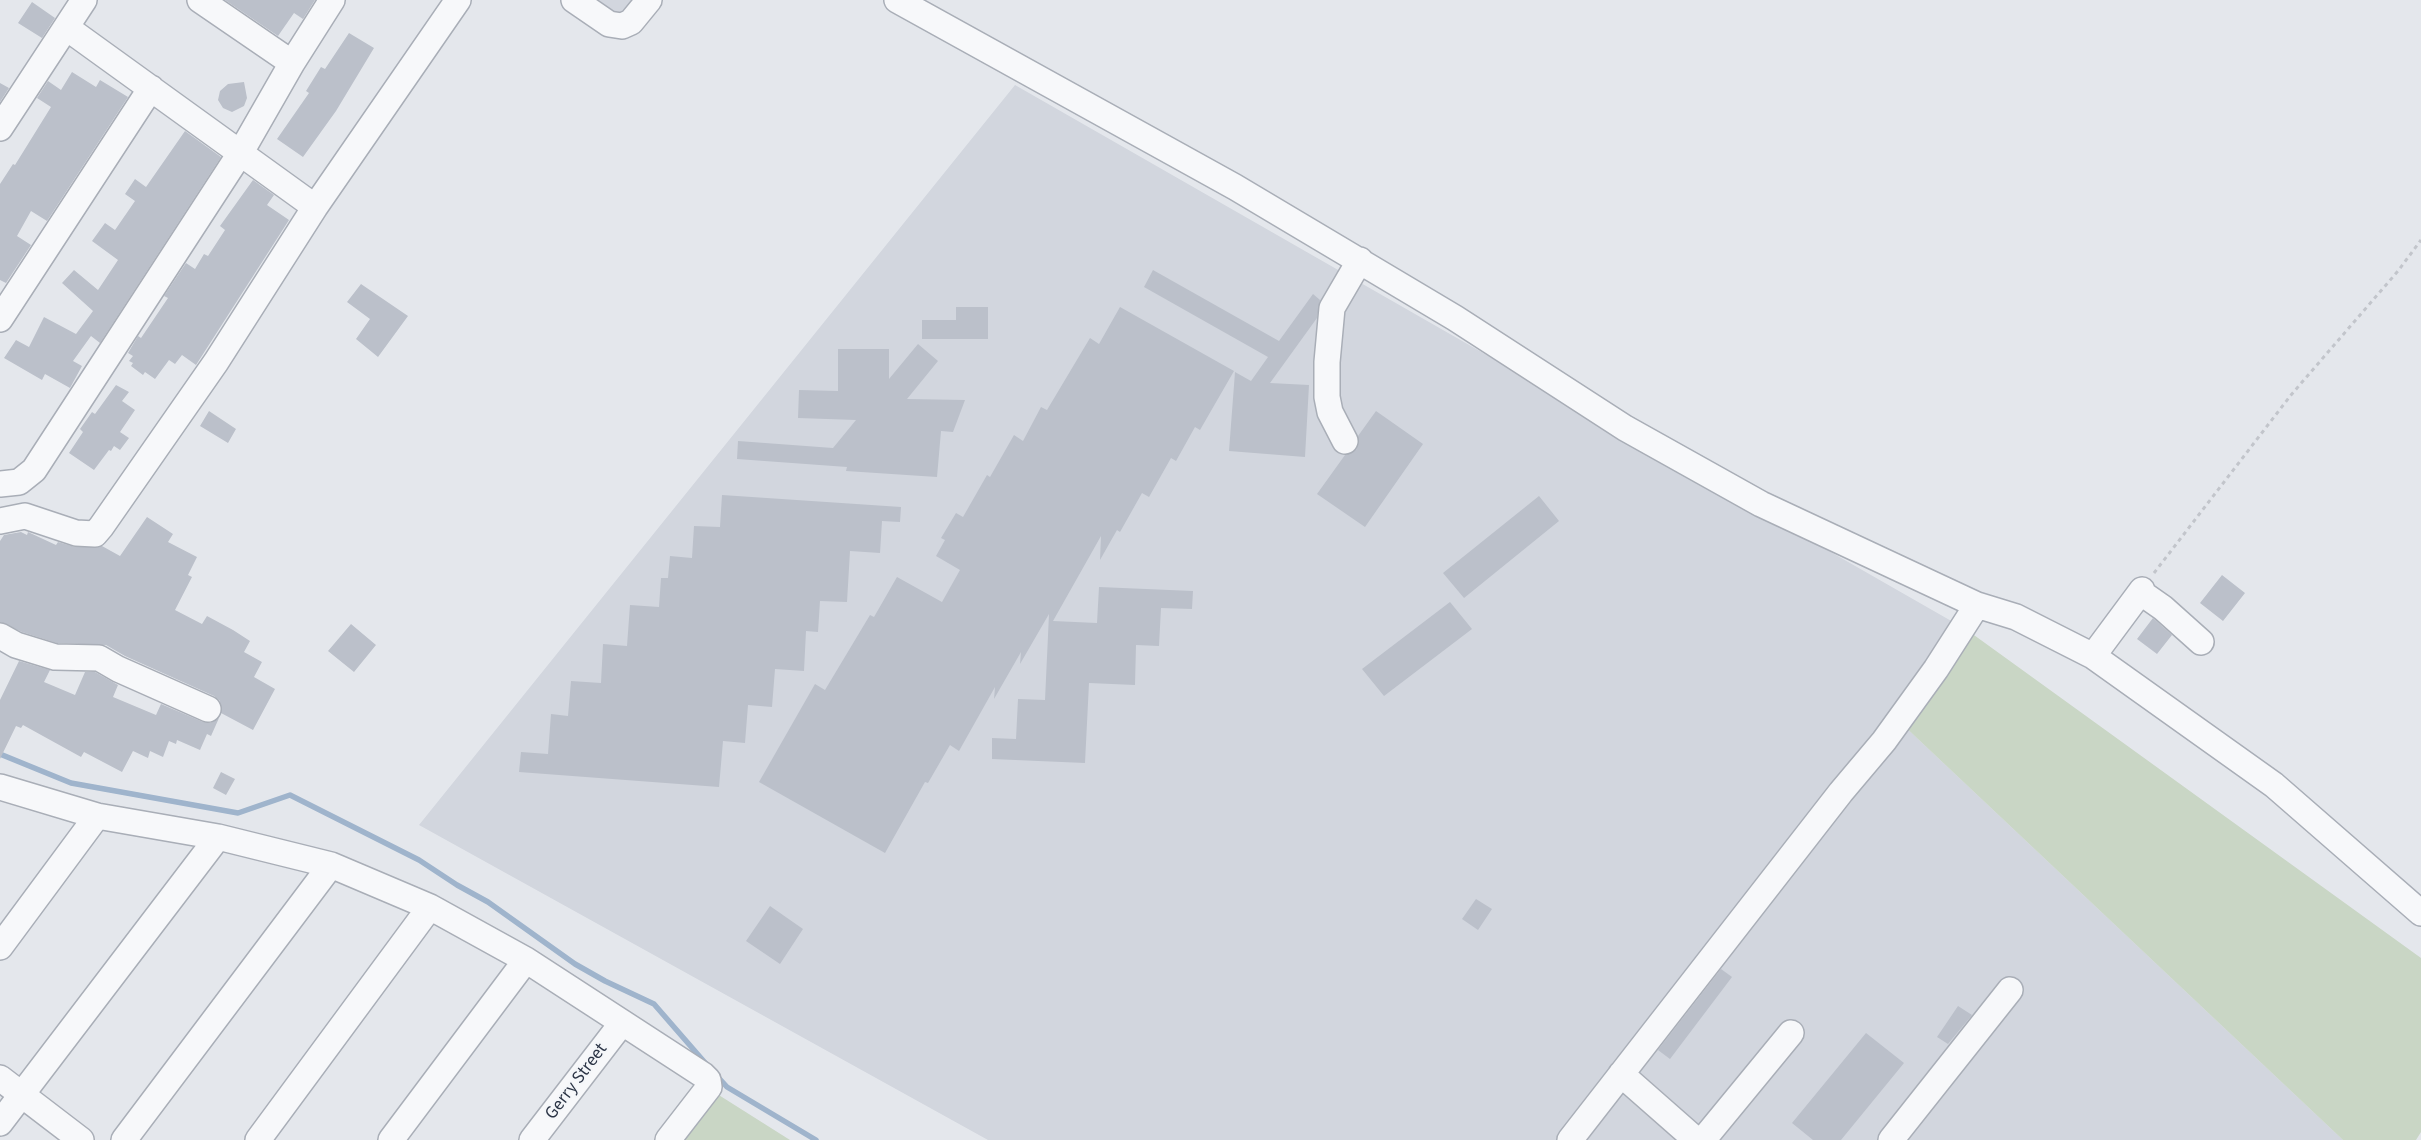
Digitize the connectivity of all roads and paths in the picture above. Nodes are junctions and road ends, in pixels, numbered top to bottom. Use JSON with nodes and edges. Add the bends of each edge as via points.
{"nodes":[{"id":1,"x":84,"y":0,"type":"edge"},
{"id":2,"x":200,"y":0,"type":"edge"},
{"id":3,"x":332,"y":0,"type":"edge"},
{"id":4,"x":458,"y":0,"type":"edge"},
{"id":5,"x":574,"y":0,"type":"edge"},
{"id":6,"x":649,"y":0,"type":"edge"},
{"id":7,"x":897,"y":0,"type":"edge"},
{"id":8,"x":68,"y":28,"type":"junction"},
{"id":9,"x":292,"y":63,"type":"junction"},
{"id":10,"x":151,"y":88,"type":"junction"},
{"id":11,"x":0,"y":128,"type":"edge"},
{"id":12,"x":241,"y":152,"type":"junction"},
{"id":13,"x":315,"y":207,"type":"junction"},
{"id":14,"x":2421,"y":240,"type":"edge"},
{"id":15,"x":1360,"y":260,"type":"junction"},
{"id":16,"x":0,"y":319,"type":"edge"},
{"id":17,"x":1345,"y":441,"type":"dead end"},
{"id":18,"x":0,"y":484,"type":"edge"},
{"id":19,"x":0,"y":521,"type":"edge"},
{"id":20,"x":2142,"y":590,"type":"junction"},
{"id":21,"x":1977,"y":605,"type":"junction"},
{"id":22,"x":0,"y":636,"type":"edge"},
{"id":23,"x":2201,"y":642,"type":"dead end"},
{"id":24,"x":2093,"y":656,"type":"junction"},
{"id":25,"x":208,"y":709,"type":"dead end"},
{"id":26,"x":0,"y":787,"type":"edge"},
{"id":27,"x":97,"y":816,"type":"junction"},
{"id":28,"x":218,"y":837,"type":"junction"},
{"id":29,"x":331,"y":865,"type":"junction"},
{"id":30,"x":430,"y":906,"type":"junction"},
{"id":31,"x":2421,"y":912,"type":"edge"},
{"id":32,"x":0,"y":946,"type":"edge"},
{"id":33,"x":526,"y":960,"type":"junction"},
{"id":34,"x":2010,"y":990,"type":"dead end"},
{"id":35,"x":622,"y":1023,"type":"junction"},
{"id":36,"x":1791,"y":1033,"type":"dead end"},
{"id":37,"x":1621,"y":1074,"type":"junction"},
{"id":38,"x":0,"y":1078,"type":"edge"},
{"id":39,"x":22,"y":1094,"type":"junction"},
{"id":40,"x":0,"y":1123,"type":"edge"},
{"id":41,"x":81,"y":1140,"type":"edge"},
{"id":42,"x":124,"y":1140,"type":"edge"},
{"id":43,"x":258,"y":1140,"type":"edge"},
{"id":44,"x":391,"y":1140,"type":"edge"},
{"id":45,"x":532,"y":1140,"type":"edge"},
{"id":46,"x":668,"y":1140,"type":"edge"},
{"id":47,"x":1570,"y":1140,"type":"edge"},
{"id":48,"x":1696,"y":1140,"type":"edge"},
{"id":49,"x":1703,"y":1140,"type":"edge"},
{"id":50,"x":1891,"y":1140,"type":"edge"}],
"edges":[{"from":1,"to":8,"type":"street"},
{"from":2,"to":9,"type":"street"},
{"from":3,"to":9,"type":"street"},
{"from":4,"to":13,"type":"street"},
{"from":5,"to":6,"type":"street","via":[[609,24],[622,26],[631,22]]},
{"from":7,"to":15,"type":"street","via":[[1166,147]]},
{"from":8,"to":10,"type":"street"},
{"from":8,"to":11,"type":"street"},
{"from":9,"to":12,"type":"street"},
{"from":10,"to":12,"type":"street"},
{"from":10,"to":16,"type":"street"},
{"from":12,"to":13,"type":"street"},
{"from":12,"to":18,"type":"street","via":[[34,470],[19,482]]},
{"from":13,"to":19,"type":"street","via":[[216,362],[95,534],[76,533],[25,516]]},
{"from":14,"to":20,"type":"path","via":[[2398,272],[2291,395]]},
{"from":15,"to":17,"type":"street","via":[[1332,308],[1327,362],[1330,412]]},
{"from":15,"to":21,"type":"street","via":[[1625,428],[1761,504]]},
{"from":20,"to":23,"type":"street"},
{"from":20,"to":24,"type":"street"},
{"from":21,"to":24,"type":"street","via":[[2016,617]]},
{"from":21,"to":37,"type":"street","via":[[1884,741]]},
{"from":22,"to":25,"type":"street","via":[[16,645],[55,657],[98,658]]},
{"from":24,"to":31,"type":"street","via":[[2274,785]]},
{"from":26,"to":27,"type":"street"},
{"from":27,"to":28,"type":"street"},
{"from":27,"to":32,"type":"street"},
{"from":28,"to":29,"type":"street"},
{"from":28,"to":39,"type":"street"},
{"from":29,"to":30,"type":"street"},
{"from":29,"to":42,"type":"street"},
{"from":30,"to":33,"type":"street"},
{"from":30,"to":43,"type":"street"},
{"from":33,"to":35,"type":"street"},
{"from":33,"to":44,"type":"street"},
{"from":34,"to":50,"type":"street"},
{"from":35,"to":45,"type":"street","name":"Gerry Street"},
{"from":35,"to":46,"type":"street","via":[[708,1080],[709,1087]]},
{"from":36,"to":49,"type":"street"},
{"from":37,"to":47,"type":"street"},
{"from":37,"to":48,"type":"street"},
{"from":38,"to":39,"type":"street"},
{"from":39,"to":40,"type":"street"},
{"from":39,"to":41,"type":"street"}]}
